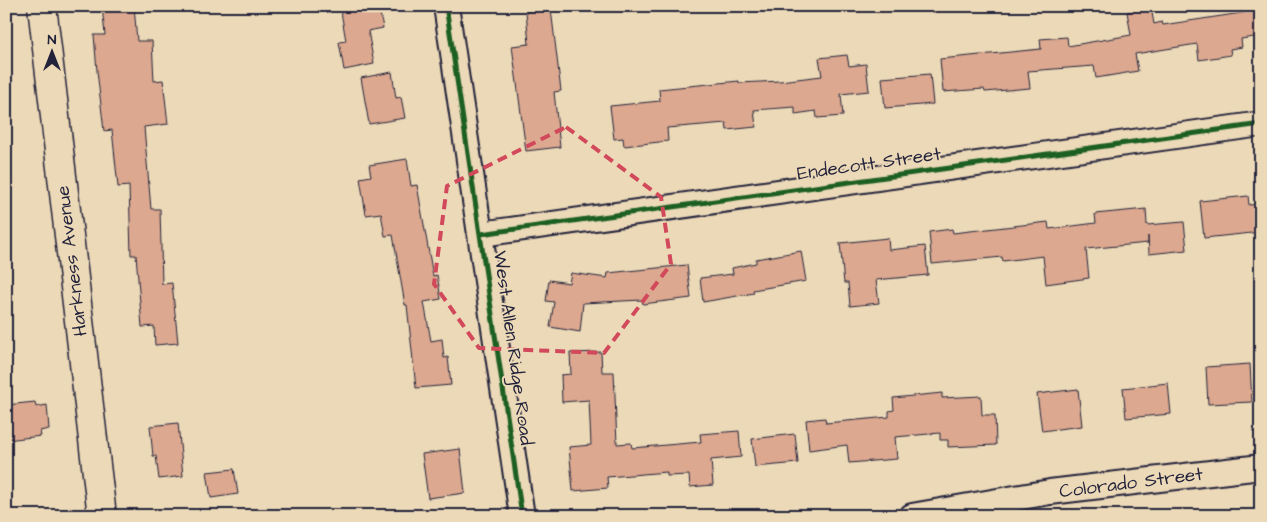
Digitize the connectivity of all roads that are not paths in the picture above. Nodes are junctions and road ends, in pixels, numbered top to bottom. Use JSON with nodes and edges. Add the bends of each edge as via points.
{"nodes":[{"id":1,"x":42,"y":6,"type":"edge"},
{"id":2,"x":446,"y":6,"type":"edge"},
{"id":3,"x":1261,"y":124,"type":"edge"},
{"id":4,"x":481,"y":234,"type":"junction"},
{"id":5,"x":1261,"y":467,"type":"edge"},
{"id":6,"x":102,"y":516,"type":"edge"},
{"id":7,"x":522,"y":516,"type":"edge"},
{"id":8,"x":912,"y":516,"type":"edge"}],
"edges":[{"from":1,"to":6,"type":"main road","name":"Harkness Avenue"},
{"from":2,"to":4,"type":"street","name":"West Allen Ridge Road"},
{"from":3,"to":4,"type":"street","name":"Endecott Street"},
{"from":4,"to":7,"type":"street","name":"West Allen Ridge Road"},
{"from":5,"to":8,"type":"street","name":"Colorado Street","via":[[1050,492]]}]}
